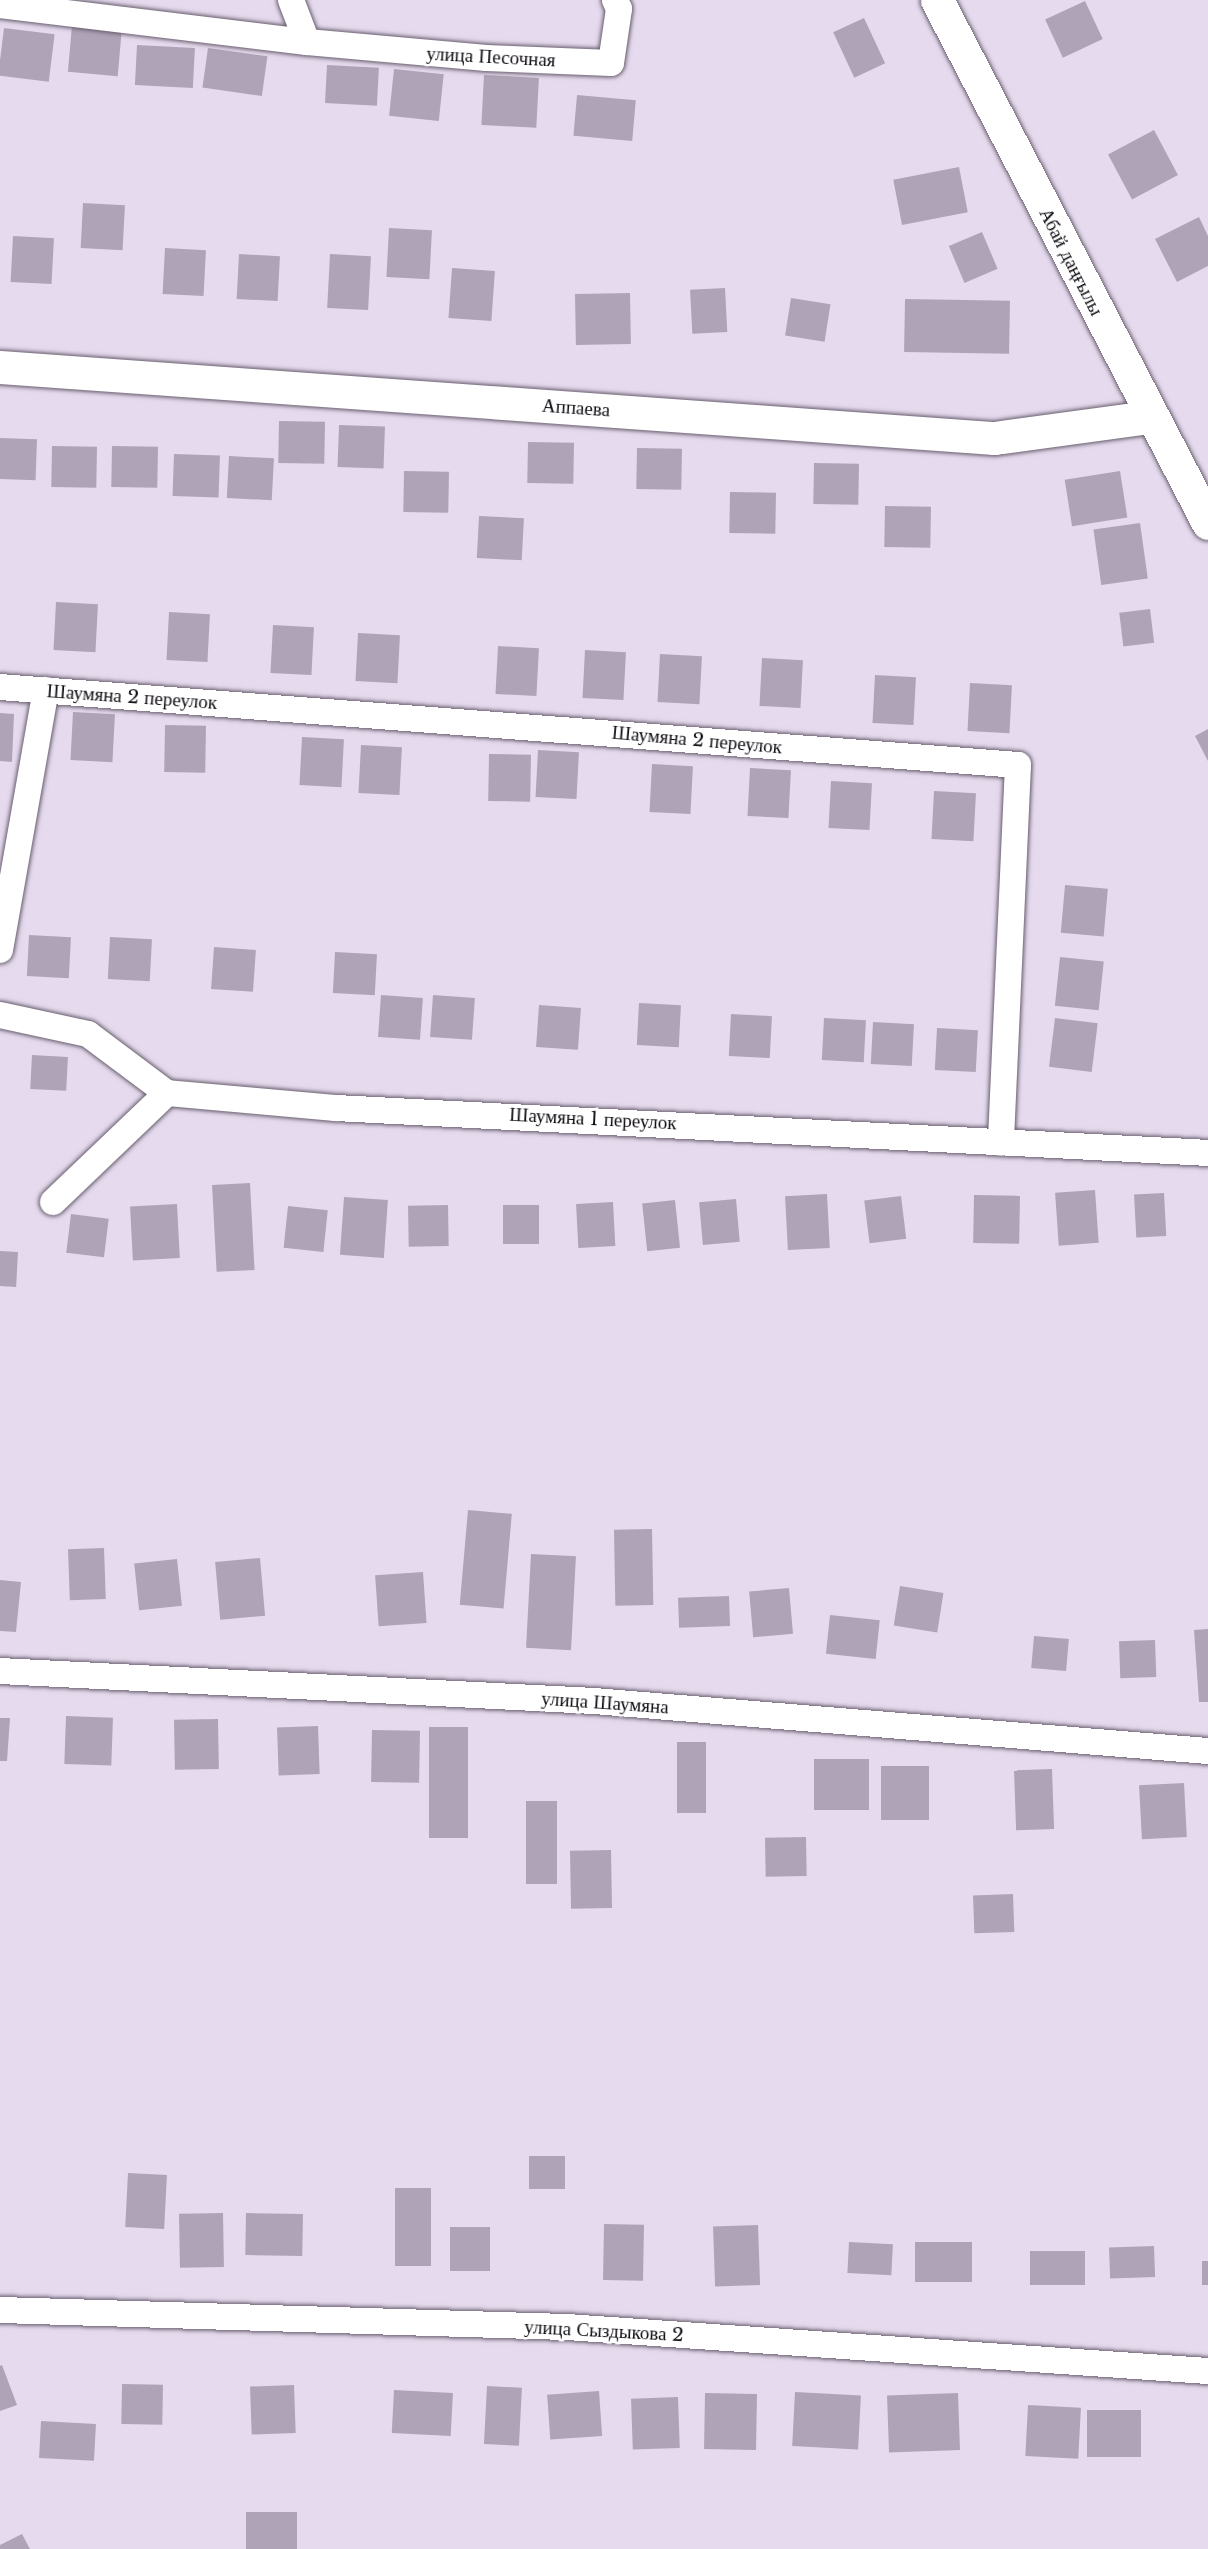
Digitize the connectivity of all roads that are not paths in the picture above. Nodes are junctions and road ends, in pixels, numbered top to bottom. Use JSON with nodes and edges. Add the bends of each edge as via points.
{"nodes":[{"id":1,"x":291,"y":0,"type":"edge"},
{"id":2,"x":615,"y":0,"type":"edge"},
{"id":3,"x":937,"y":0,"type":"edge"},
{"id":4,"x":0,"y":5,"type":"edge"},
{"id":5,"x":307,"y":42,"type":"junction"},
{"id":6,"x":0,"y":367,"type":"edge"},
{"id":7,"x":1150,"y":417,"type":"junction"},
{"id":8,"x":1198,"y":485,"type":"edge"},
{"id":9,"x":1208,"y":523,"type":"edge"},
{"id":10,"x":0,"y":687,"type":"edge"},
{"id":11,"x":46,"y":690,"type":"junction"},
{"id":12,"x":0,"y":950,"type":"edge"},
{"id":13,"x":0,"y":1015,"type":"edge"},
{"id":14,"x":167,"y":1093,"type":"junction"},
{"id":15,"x":1001,"y":1143,"type":"junction"},
{"id":16,"x":1208,"y":1153,"type":"edge"},
{"id":17,"x":53,"y":1202,"type":"dead end"},
{"id":18,"x":0,"y":1671,"type":"edge"},
{"id":19,"x":1208,"y":1751,"type":"edge"},
{"id":20,"x":0,"y":2311,"type":"edge"},
{"id":21,"x":1208,"y":2371,"type":"edge"}],
"edges":[{"from":1,"to":5,"type":"street"},
{"from":2,"to":5,"type":"street","name":"улица Песочная","via":[[620,9],[611,63],[486,58]]},
{"from":3,"to":7,"type":"street","name":"Абай даңғылы"},
{"from":4,"to":5,"type":"street","name":"улица Песочная"},
{"from":6,"to":7,"type":"street","name":"Аппаева","via":[[994,438]]},
{"from":7,"to":8,"type":"street","name":"Абай даңғылы"},
{"from":8,"to":9,"type":"street","name":"Абай даңғылы"},
{"from":10,"to":11,"type":"street","name":"Шаумяна 2 переулок"},
{"from":11,"to":12,"type":"street"},
{"from":11,"to":15,"type":"street","name":"Шаумяна 2 переулок","via":[[1018,765]]},
{"from":13,"to":14,"type":"street","via":[[88,1034]]},
{"from":14,"to":15,"type":"street","name":"Шаумяна 1 переулок","via":[[336,1108]]},
{"from":14,"to":17,"type":"street"},
{"from":15,"to":16,"type":"street","name":"Шаумяна 1 переулок"},
{"from":18,"to":19,"type":"street","name":"улица Шаумяна","via":[[594,1701]]},
{"from":20,"to":21,"type":"street","name":"улица Сыздыкова 2","via":[[567,2327]]}]}
